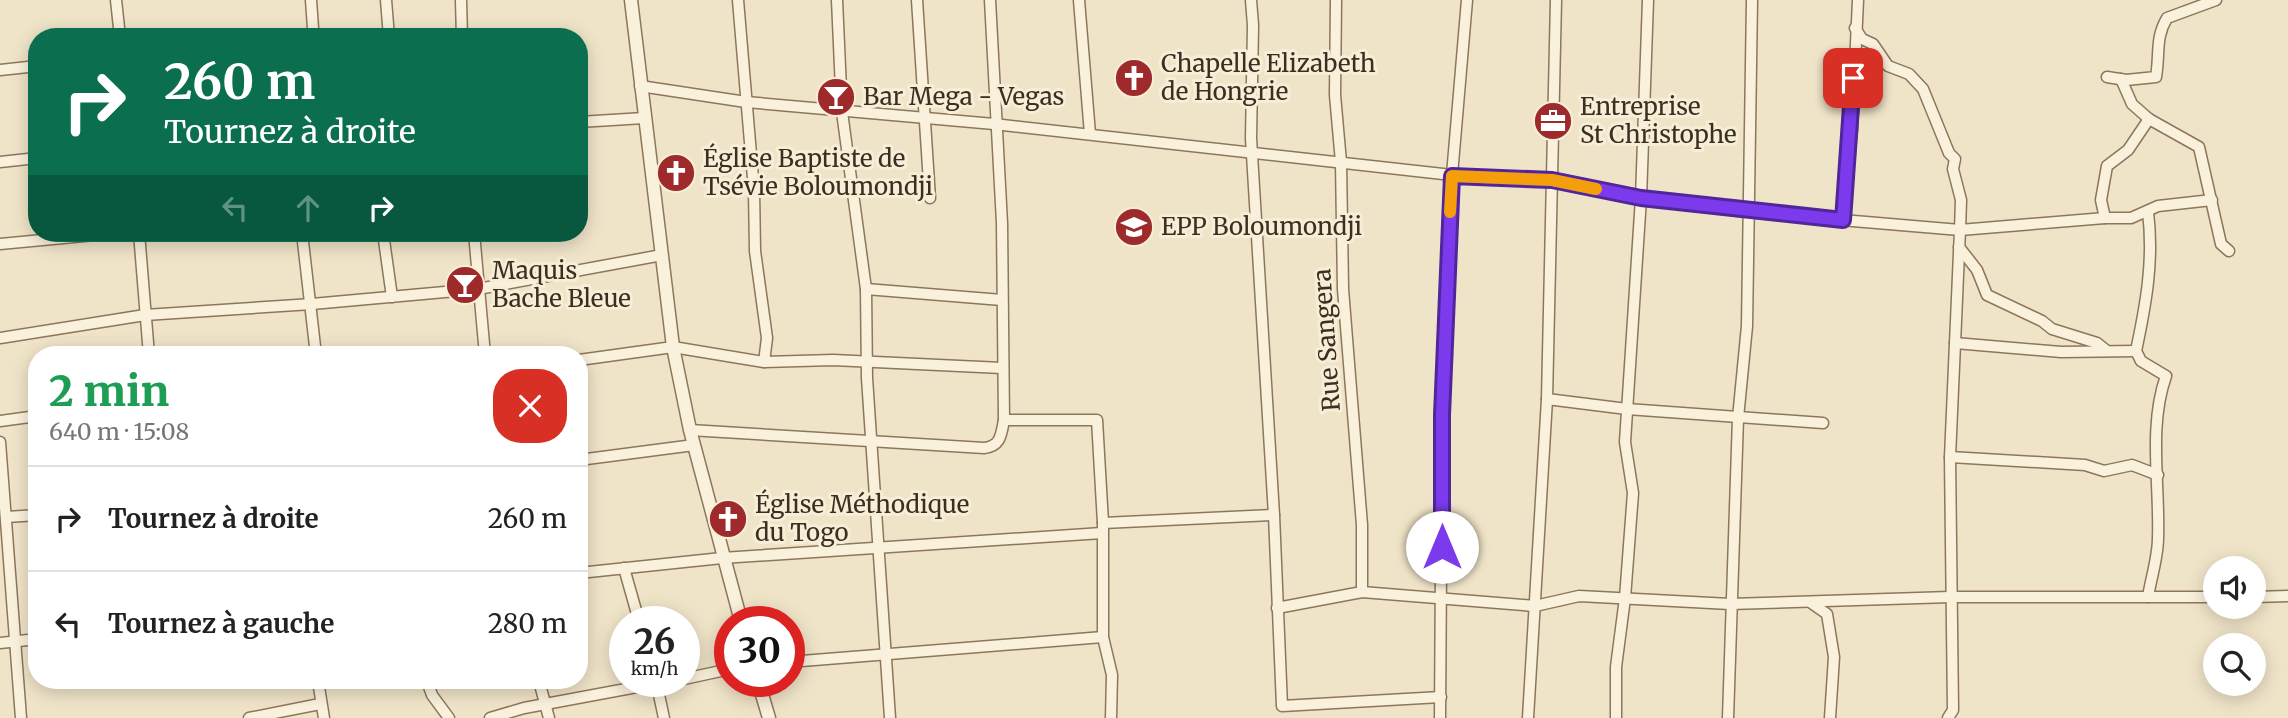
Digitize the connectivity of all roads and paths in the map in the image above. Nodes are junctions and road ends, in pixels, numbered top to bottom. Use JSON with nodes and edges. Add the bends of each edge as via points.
{"nodes":[{"id":1,"x":116,"y":0,"type":"edge"},
{"id":2,"x":311,"y":0,"type":"edge"},
{"id":3,"x":386,"y":0,"type":"edge"},
{"id":4,"x":461,"y":0,"type":"edge"},
{"id":5,"x":631,"y":0,"type":"edge"},
{"id":6,"x":737,"y":0,"type":"edge"},
{"id":7,"x":837,"y":0,"type":"edge"},
{"id":8,"x":917,"y":0,"type":"edge"},
{"id":9,"x":990,"y":0,"type":"edge"},
{"id":10,"x":1079,"y":0,"type":"edge"},
{"id":11,"x":1251,"y":0,"type":"edge"},
{"id":12,"x":1336,"y":0,"type":"edge"},
{"id":13,"x":1467,"y":0,"type":"edge"},
{"id":14,"x":1556,"y":0,"type":"edge"},
{"id":15,"x":1648,"y":0,"type":"edge"},
{"id":16,"x":1752,"y":0,"type":"edge"},
{"id":17,"x":1858,"y":0,"type":"edge"},
{"id":18,"x":2216,"y":0,"type":"edge"},
{"id":19,"x":119,"y":28,"type":"edge"},
{"id":20,"x":313,"y":28,"type":"dead end"},
{"id":21,"x":388,"y":28,"type":"edge"},
{"id":22,"x":462,"y":28,"type":"edge"},
{"id":23,"x":1855,"y":28,"type":"junction"},
{"id":24,"x":28,"y":67,"type":"edge"},
{"id":25,"x":0,"y":70,"type":"edge"},
{"id":26,"x":2108,"y":77,"type":"dead end"},
{"id":27,"x":2121,"y":79,"type":"junction"},
{"id":28,"x":640,"y":86,"type":"junction"},
{"id":29,"x":746,"y":102,"type":"junction"},
{"id":30,"x":842,"y":112,"type":"junction"},
{"id":31,"x":644,"y":118,"type":"junction"},
{"id":32,"x":925,"y":118,"type":"junction"},
{"id":33,"x":2149,"y":119,"type":"junction"},
{"id":34,"x":588,"y":121,"type":"edge"},
{"id":35,"x":994,"y":124,"type":"junction"},
{"id":36,"x":1090,"y":134,"type":"junction"},
{"id":37,"x":1252,"y":153,"type":"junction"},
{"id":38,"x":28,"y":160,"type":"edge"},
{"id":39,"x":0,"y":162,"type":"edge"},
{"id":40,"x":1341,"y":162,"type":"junction"},
{"id":41,"x":1452,"y":176,"type":"junction"},
{"id":42,"x":1552,"y":180,"type":"junction"},
{"id":43,"x":930,"y":198,"type":"dead end"},
{"id":44,"x":1641,"y":198,"type":"junction"},
{"id":45,"x":2212,"y":201,"type":"junction"},
{"id":46,"x":1747,"y":212,"type":"junction"},
{"id":47,"x":2148,"y":212,"type":"junction"},
{"id":48,"x":2105,"y":218,"type":"junction"},
{"id":49,"x":1843,"y":220,"type":"junction"},
{"id":50,"x":1960,"y":230,"type":"junction"},
{"id":51,"x":28,"y":241,"type":"edge"},
{"id":52,"x":140,"y":242,"type":"edge"},
{"id":53,"x":303,"y":242,"type":"edge"},
{"id":54,"x":384,"y":242,"type":"edge"},
{"id":55,"x":475,"y":242,"type":"edge"},
{"id":56,"x":0,"y":244,"type":"edge"},
{"id":57,"x":1959,"y":247,"type":"junction"},
{"id":58,"x":2229,"y":251,"type":"dead end"},
{"id":59,"x":662,"y":255,"type":"junction"},
{"id":60,"x":478,"y":289,"type":"junction"},
{"id":61,"x":866,"y":289,"type":"junction"},
{"id":62,"x":392,"y":297,"type":"junction"},
{"id":63,"x":1002,"y":300,"type":"junction"},
{"id":64,"x":312,"y":304,"type":"junction"},
{"id":65,"x":145,"y":315,"type":"junction"},
{"id":66,"x":0,"y":338,"type":"edge"},
{"id":67,"x":1955,"y":343,"type":"junction"},
{"id":68,"x":148,"y":346,"type":"edge"},
{"id":69,"x":315,"y":346,"type":"edge"},
{"id":70,"x":484,"y":346,"type":"edge"},
{"id":71,"x":673,"y":347,"type":"junction"},
{"id":72,"x":2107,"y":351,"type":"junction"},
{"id":73,"x":2136,"y":351,"type":"junction"},
{"id":74,"x":588,"y":359,"type":"edge"},
{"id":75,"x":764,"y":362,"type":"junction"},
{"id":76,"x":866,"y":363,"type":"junction"},
{"id":77,"x":1002,"y":369,"type":"junction"},
{"id":78,"x":1547,"y":399,"type":"junction"},
{"id":79,"x":1627,"y":409,"type":"junction"},
{"id":80,"x":28,"y":417,"type":"edge"},
{"id":81,"x":1738,"y":418,"type":"junction"},
{"id":82,"x":1004,"y":420,"type":"junction"},
{"id":83,"x":0,"y":421,"type":"edge"},
{"id":84,"x":1823,"y":423,"type":"dead end"},
{"id":85,"x":690,"y":430,"type":"junction"},
{"id":86,"x":0,"y":442,"type":"edge"},
{"id":87,"x":870,"y":443,"type":"junction"},
{"id":88,"x":694,"y":445,"type":"junction"},
{"id":89,"x":1950,"y":457,"type":"junction"},
{"id":90,"x":588,"y":459,"type":"edge"},
{"id":91,"x":2158,"y":475,"type":"junction"},
{"id":92,"x":28,"y":516,"type":"edge"},
{"id":93,"x":1274,"y":516,"type":"junction"},
{"id":94,"x":7,"y":517,"type":"junction"},
{"id":95,"x":1103,"y":528,"type":"junction"},
{"id":96,"x":877,"y":547,"type":"junction"},
{"id":97,"x":722,"y":558,"type":"junction"},
{"id":98,"x":624,"y":568,"type":"junction"},
{"id":99,"x":588,"y":572,"type":"edge"},
{"id":100,"x":1362,"y":592,"type":"junction"},
{"id":101,"x":2288,"y":596,"type":"edge"},
{"id":102,"x":1950,"y":597,"type":"junction"},
{"id":103,"x":2148,"y":597,"type":"junction"},
{"id":104,"x":2203,"y":597,"type":"edge"},
{"id":105,"x":2266,"y":597,"type":"edge"},
{"id":106,"x":1625,"y":598,"type":"junction"},
{"id":107,"x":1442,"y":600,"type":"junction"},
{"id":108,"x":1810,"y":602,"type":"junction"},
{"id":109,"x":1730,"y":604,"type":"junction"},
{"id":110,"x":635,"y":606,"type":"edge"},
{"id":111,"x":736,"y":606,"type":"edge"},
{"id":112,"x":1535,"y":606,"type":"junction"},
{"id":113,"x":1277,"y":608,"type":"junction"},
{"id":114,"x":1103,"y":637,"type":"junction"},
{"id":115,"x":28,"y":640,"type":"edge"},
{"id":116,"x":14,"y":642,"type":"junction"},
{"id":117,"x":0,"y":643,"type":"edge"},
{"id":118,"x":886,"y":654,"type":"junction"},
{"id":119,"x":805,"y":661,"type":"edge"},
{"id":120,"x":319,"y":689,"type":"edge"},
{"id":121,"x":430,"y":689,"type":"edge"},
{"id":122,"x":542,"y":689,"type":"edge"},
{"id":123,"x":609,"y":692,"type":"edge"},
{"id":124,"x":659,"y":697,"type":"edge"},
{"id":125,"x":763,"y":697,"type":"edge"},
{"id":126,"x":1441,"y":697,"type":"junction"},
{"id":127,"x":320,"y":704,"type":"junction"},
{"id":128,"x":546,"y":705,"type":"junction"},
{"id":129,"x":1281,"y":712,"type":"edge"},
{"id":130,"x":21,"y":718,"type":"edge"},
{"id":131,"x":249,"y":718,"type":"edge"},
{"id":132,"x":324,"y":718,"type":"edge"},
{"id":133,"x":449,"y":718,"type":"edge"},
{"id":134,"x":490,"y":718,"type":"edge"},
{"id":135,"x":549,"y":718,"type":"edge"},
{"id":136,"x":664,"y":718,"type":"edge"},
{"id":137,"x":769,"y":718,"type":"edge"},
{"id":138,"x":890,"y":718,"type":"edge"},
{"id":139,"x":1111,"y":718,"type":"edge"},
{"id":140,"x":1440,"y":718,"type":"edge"},
{"id":141,"x":1528,"y":718,"type":"edge"},
{"id":142,"x":1616,"y":718,"type":"edge"},
{"id":143,"x":1728,"y":718,"type":"edge"},
{"id":144,"x":1830,"y":718,"type":"edge"},
{"id":145,"x":1948,"y":718,"type":"edge"}],
"edges":[{"from":1,"to":19,"type":"street"},
{"from":2,"to":20,"type":"street"},
{"from":3,"to":21,"type":"street"},
{"from":4,"to":22,"type":"street"},
{"from":5,"to":28,"type":"street"},
{"from":6,"to":29,"type":"street"},
{"from":7,"to":30,"type":"street"},
{"from":8,"to":32,"type":"street"},
{"from":9,"to":35,"type":"street"},
{"from":10,"to":36,"type":"street"},
{"from":11,"to":37,"type":"street"},
{"from":12,"to":40,"type":"street","name":"Rue Sangera","via":[[1335,95]]},
{"from":13,"to":41,"type":"street"},
{"from":14,"to":42,"type":"street"},
{"from":15,"to":44,"type":"street"},
{"from":16,"to":46,"type":"street"},
{"from":17,"to":23,"type":"street"},
{"from":18,"to":27,"type":"street","via":[[2167,18],[2156,43],[2160,58],[2156,77]]},
{"from":23,"to":49,"type":"street"},
{"from":23,"to":50,"type":"street","via":[[1888,66],[1909,74],[1929,98],[1955,159]]},
{"from":24,"to":25,"type":"street"},
{"from":26,"to":27,"type":"street"},
{"from":27,"to":33,"type":"street","via":[[2132,104]]},
{"from":28,"to":29,"type":"street"},
{"from":28,"to":31,"type":"street"},
{"from":29,"to":30,"type":"street"},
{"from":29,"to":75,"type":"street","via":[[755,251],[767,338]]},
{"from":30,"to":32,"type":"street"},
{"from":30,"to":61,"type":"street"},
{"from":31,"to":34,"type":"street"},
{"from":31,"to":59,"type":"street"},
{"from":32,"to":35,"type":"street"},
{"from":32,"to":43,"type":"street"},
{"from":33,"to":45,"type":"street","via":[[2199,147]]},
{"from":33,"to":48,"type":"street","via":[[2128,150],[2107,166],[2101,200]]},
{"from":35,"to":36,"type":"street"},
{"from":35,"to":63,"type":"street"},
{"from":36,"to":37,"type":"street"},
{"from":37,"to":40,"type":"street"},
{"from":37,"to":93,"type":"street"},
{"from":38,"to":39,"type":"street"},
{"from":40,"to":41,"type":"street"},
{"from":40,"to":100,"type":"street","name":"Rue Sangera","via":[[1343,289],[1362,525]]},
{"from":41,"to":42,"type":"street"},
{"from":41,"to":107,"type":"street","via":[[1442,415]]},
{"from":42,"to":44,"type":"street"},
{"from":42,"to":78,"type":"street"},
{"from":44,"to":46,"type":"street"},
{"from":44,"to":79,"type":"street"},
{"from":45,"to":47,"type":"street","via":[[2158,206]]},
{"from":45,"to":58,"type":"street","via":[[2221,244]]},
{"from":46,"to":49,"type":"street"},
{"from":46,"to":81,"type":"street","via":[[1747,326]]},
{"from":47,"to":48,"type":"street","via":[[2131,218]]},
{"from":47,"to":73,"type":"street","via":[[2152,241],[2149,286]]},
{"from":48,"to":50,"type":"street"},
{"from":49,"to":50,"type":"street"},
{"from":50,"to":57,"type":"street"},
{"from":51,"to":56,"type":"street"},
{"from":52,"to":65,"type":"street"},
{"from":53,"to":64,"type":"street"},
{"from":54,"to":62,"type":"street"},
{"from":55,"to":60,"type":"street"},
{"from":57,"to":67,"type":"street"},
{"from":57,"to":72,"type":"street","via":[[1977,270],[1987,295]]},
{"from":59,"to":60,"type":"street"},
{"from":59,"to":71,"type":"street"},
{"from":60,"to":62,"type":"street"},
{"from":60,"to":70,"type":"street"},
{"from":61,"to":63,"type":"street"},
{"from":61,"to":76,"type":"street"},
{"from":62,"to":64,"type":"street"},
{"from":63,"to":77,"type":"street"},
{"from":64,"to":65,"type":"street"},
{"from":64,"to":69,"type":"street"},
{"from":65,"to":66,"type":"street"},
{"from":65,"to":68,"type":"street"},
{"from":67,"to":72,"type":"street"},
{"from":67,"to":89,"type":"street"},
{"from":71,"to":74,"type":"street"},
{"from":71,"to":75,"type":"street"},
{"from":71,"to":85,"type":"street"},
{"from":72,"to":73,"type":"street"},
{"from":73,"to":91,"type":"street","via":[[2141,361],[2166,376],[2159,396]]},
{"from":75,"to":76,"type":"street","via":[[833,359]]},
{"from":76,"to":77,"type":"street"},
{"from":76,"to":87,"type":"street"},
{"from":77,"to":82,"type":"street"},
{"from":78,"to":79,"type":"street"},
{"from":78,"to":112,"type":"street"},
{"from":79,"to":81,"type":"street"},
{"from":79,"to":106,"type":"street","via":[[1625,442],[1633,493]]},
{"from":80,"to":83,"type":"street"},
{"from":81,"to":84,"type":"street"},
{"from":81,"to":109,"type":"street"},
{"from":82,"to":87,"type":"street","via":[[994,447]]},
{"from":82,"to":95,"type":"street","via":[[1097,420]]},
{"from":85,"to":87,"type":"street"},
{"from":85,"to":88,"type":"street"},
{"from":86,"to":94,"type":"street"},
{"from":87,"to":96,"type":"street"},
{"from":88,"to":90,"type":"street"},
{"from":88,"to":97,"type":"street"},
{"from":89,"to":91,"type":"street","via":[[2085,465],[2104,471],[2132,465]]},
{"from":89,"to":102,"type":"street"},
{"from":91,"to":103,"type":"street","via":[[2158,541]]},
{"from":92,"to":94,"type":"street"},
{"from":93,"to":95,"type":"street"},
{"from":93,"to":113,"type":"street"},
{"from":94,"to":116,"type":"street"},
{"from":95,"to":96,"type":"street"},
{"from":95,"to":114,"type":"street"},
{"from":96,"to":97,"type":"street"},
{"from":96,"to":118,"type":"street"},
{"from":97,"to":98,"type":"street"},
{"from":97,"to":111,"type":"street"},
{"from":98,"to":99,"type":"street"},
{"from":98,"to":110,"type":"street"},
{"from":100,"to":107,"type":"street"},
{"from":100,"to":113,"type":"street"},
{"from":101,"to":105,"type":"street"},
{"from":102,"to":103,"type":"street"},
{"from":102,"to":108,"type":"street"},
{"from":102,"to":145,"type":"street","via":[[1953,710]]},
{"from":103,"to":104,"type":"street"},
{"from":106,"to":109,"type":"street"},
{"from":106,"to":112,"type":"street","via":[[1579,596]]},
{"from":106,"to":142,"type":"street","via":[[1616,667]]},
{"from":107,"to":112,"type":"street"},
{"from":107,"to":126,"type":"street"},
{"from":108,"to":109,"type":"street"},
{"from":108,"to":144,"type":"street","via":[[1827,614],[1835,657]]},
{"from":109,"to":143,"type":"street"},
{"from":112,"to":141,"type":"street"},
{"from":113,"to":129,"type":"street"},
{"from":114,"to":118,"type":"street"},
{"from":114,"to":139,"type":"street","via":[[1112,675]]},
{"from":115,"to":116,"type":"street"},
{"from":116,"to":117,"type":"street"},
{"from":116,"to":130,"type":"street"},
{"from":118,"to":119,"type":"street"},
{"from":118,"to":138,"type":"street"},
{"from":120,"to":127,"type":"street"},
{"from":121,"to":133,"type":"street"},
{"from":122,"to":128,"type":"street"},
{"from":123,"to":128,"type":"street"},
{"from":124,"to":136,"type":"street"},
{"from":125,"to":137,"type":"street"},
{"from":126,"to":129,"type":"street"},
{"from":126,"to":140,"type":"street"},
{"from":127,"to":131,"type":"street"},
{"from":127,"to":132,"type":"street"},
{"from":128,"to":134,"type":"street"},
{"from":128,"to":135,"type":"street"}]}
